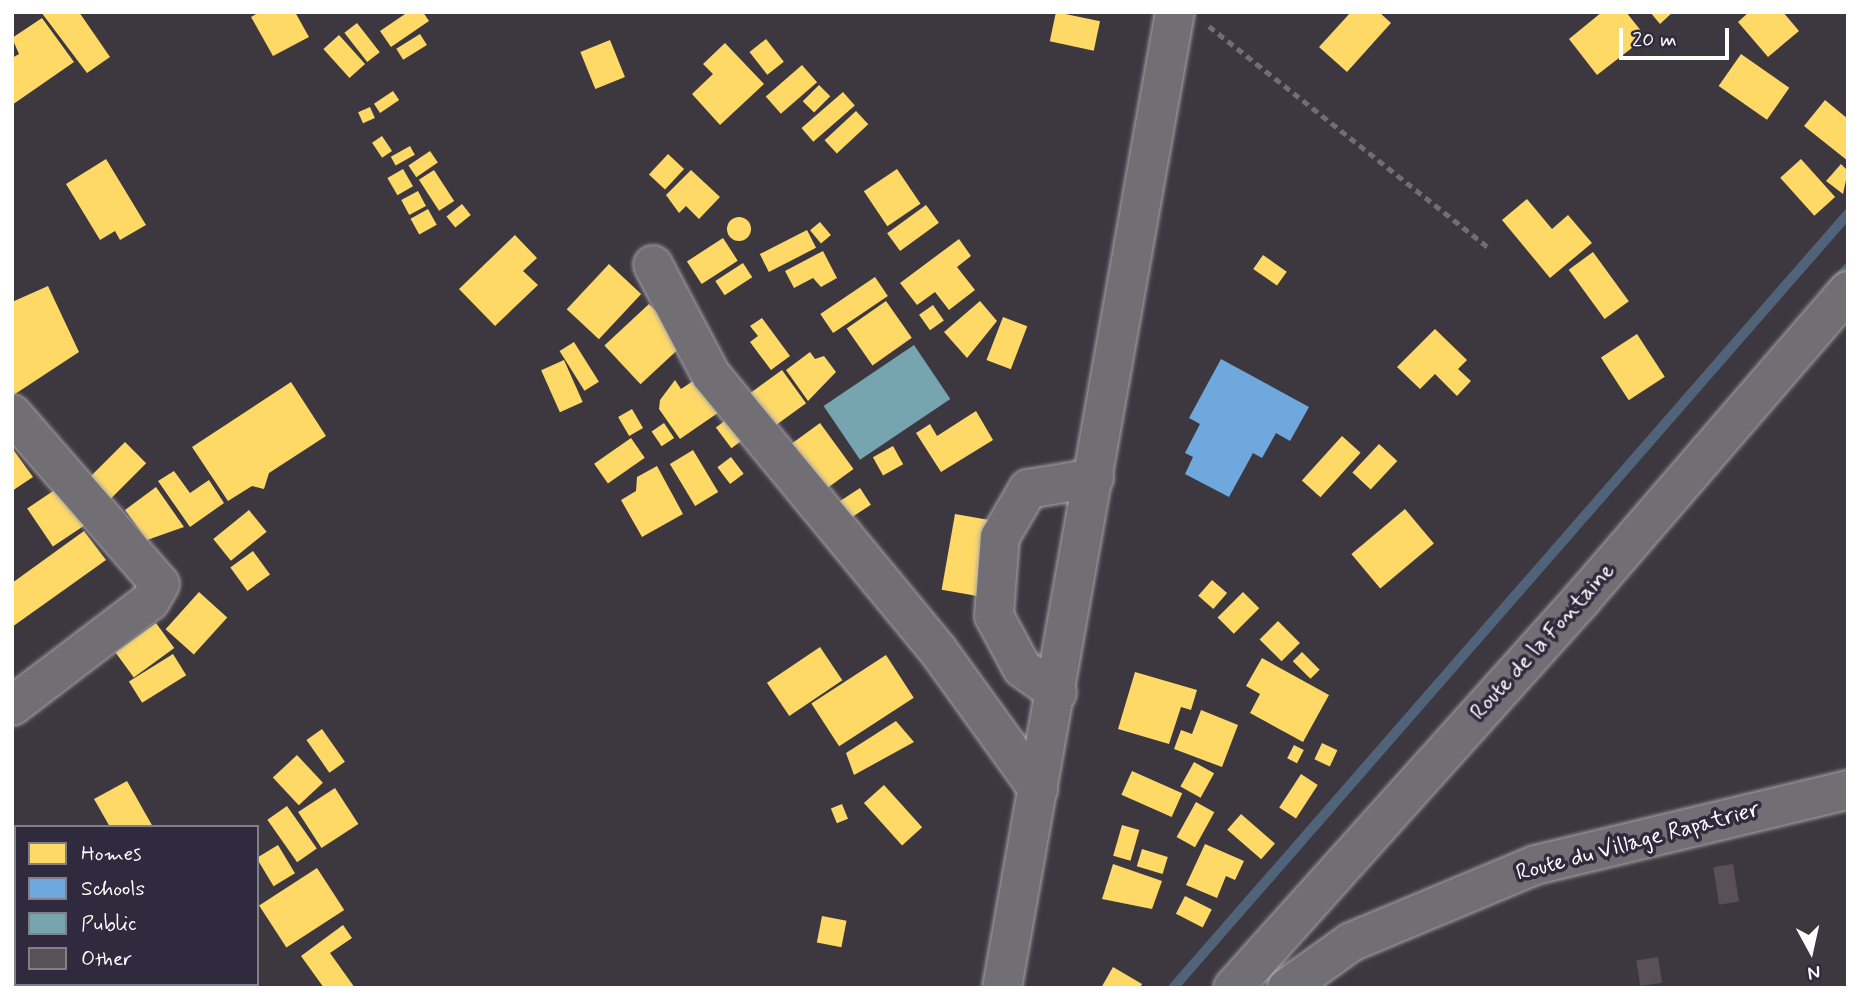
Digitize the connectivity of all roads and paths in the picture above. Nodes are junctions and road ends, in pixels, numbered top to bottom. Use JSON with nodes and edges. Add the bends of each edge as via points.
{"nodes":[{"id":1,"x":1189,"y":17,"type":"edge"},
{"id":2,"x":1488,"y":247,"type":"dead end"},
{"id":3,"x":653,"y":265,"type":"dead end"},
{"id":4,"x":1848,"y":291,"type":"edge"},
{"id":5,"x":12,"y":414,"type":"edge"},
{"id":6,"x":1094,"y":478,"type":"junction"},
{"id":7,"x":1057,"y":693,"type":"junction"},
{"id":8,"x":12,"y":706,"type":"edge"},
{"id":9,"x":1038,"y":789,"type":"junction"},
{"id":10,"x":1848,"y":790,"type":"edge"},
{"id":11,"x":1002,"y":988,"type":"edge"},
{"id":12,"x":1233,"y":988,"type":"edge"},
{"id":13,"x":1287,"y":988,"type":"edge"}],
"edges":[{"from":1,"to":2,"type":"path"},
{"from":1,"to":6,"type":"street"},
{"from":3,"to":9,"type":"street","via":[[710,375],[937,649]]},
{"from":4,"to":12,"type":"street","name":"Route de la Fontaine","via":[[1573,610]]},
{"from":5,"to":8,"type":"street","via":[[160,584],[150,601]]},
{"from":6,"to":7,"type":"street"},
{"from":6,"to":7,"type":"street","via":[[1028,489],[1000,537],[993,617],[1022,668]]},
{"from":7,"to":9,"type":"street"},
{"from":9,"to":11,"type":"street"},
{"from":10,"to":13,"type":"street","name":"Route du Village Rapatrier","via":[[1535,865],[1351,942]]}]}
